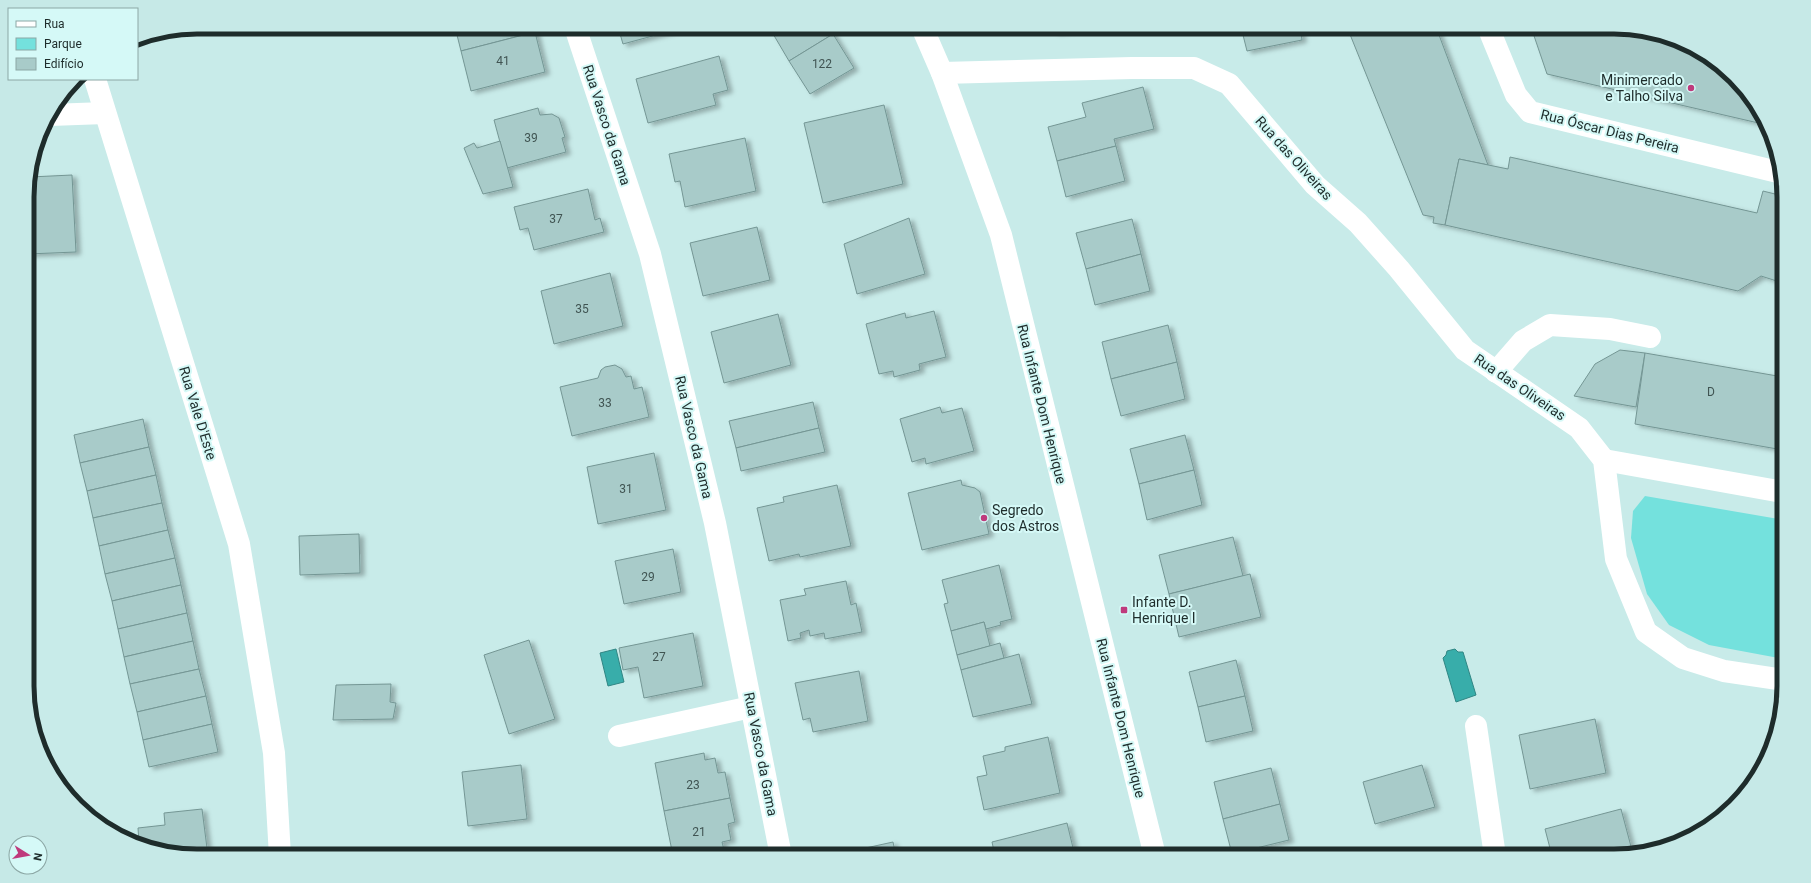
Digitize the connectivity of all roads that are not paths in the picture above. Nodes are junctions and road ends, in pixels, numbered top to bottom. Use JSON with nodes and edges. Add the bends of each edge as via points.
{"nodes":[{"id":1,"x":577,"y":34,"type":"edge"},
{"id":2,"x":925,"y":34,"type":"edge"},
{"id":3,"x":1491,"y":34,"type":"edge"},
{"id":4,"x":942,"y":73,"type":"junction"},
{"id":5,"x":95,"y":80,"type":"edge"},
{"id":6,"x":105,"y":113,"type":"junction"},
{"id":7,"x":56,"y":115,"type":"edge"},
{"id":8,"x":1775,"y":171,"type":"edge"},
{"id":9,"x":1650,"y":337,"type":"dead end"},
{"id":10,"x":1496,"y":372,"type":"junction"},
{"id":11,"x":1604,"y":460,"type":"junction"},
{"id":12,"x":1777,"y":491,"type":"edge"},
{"id":13,"x":1777,"y":679,"type":"edge"},
{"id":14,"x":752,"y":707,"type":"junction"},
{"id":15,"x":1476,"y":726,"type":"dead end"},
{"id":16,"x":618,"y":736,"type":"dead end"},
{"id":17,"x":280,"y":849,"type":"edge"},
{"id":18,"x":780,"y":849,"type":"edge"},
{"id":19,"x":1153,"y":849,"type":"edge"},
{"id":20,"x":1494,"y":849,"type":"edge"}],
"edges":[{"from":1,"to":14,"type":"street","name":"Rua Vasco da Gama","via":[[650,254],[715,524]]},
{"from":2,"to":4,"type":"street","name":"Rua Infante Dom Henrique"},
{"from":3,"to":8,"type":"street","name":"Rua Óscar Dias Pereira","via":[[1516,95],[1530,112]]},
{"from":4,"to":10,"type":"street","name":"Rua das Oliveiras","via":[[1194,68],[1229,84],[1315,185],[1358,223],[1399,268],[1465,350]]},
{"from":4,"to":19,"type":"street","name":"Rua Infante Dom Henrique","via":[[1001,236]]},
{"from":5,"to":6,"type":"street","name":"Rua Vale D'Este"},
{"from":6,"to":7,"type":"street"},
{"from":6,"to":17,"type":"street","name":"Rua Vale D'Este","via":[[239,544],[274,753]]},
{"from":9,"to":10,"type":"street","via":[[1610,329],[1550,325],[1523,341]]},
{"from":10,"to":11,"type":"street","name":"Rua das Oliveiras","via":[[1579,428]]},
{"from":11,"to":12,"type":"street"},
{"from":11,"to":13,"type":"street","via":[[1616,559],[1646,632],[1683,658],[1724,671]]},
{"from":14,"to":16,"type":"street"},
{"from":14,"to":18,"type":"street","name":"Rua Vasco da Gama"},
{"from":15,"to":20,"type":"street"}]}
